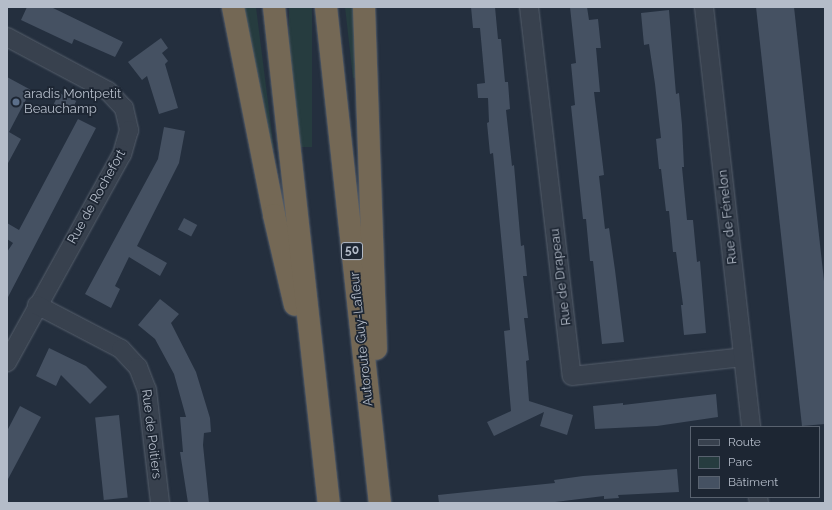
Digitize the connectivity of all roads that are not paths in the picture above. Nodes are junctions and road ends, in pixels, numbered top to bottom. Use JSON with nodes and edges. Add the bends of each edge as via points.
{"nodes":[{"id":1,"x":233,"y":7,"type":"edge"},
{"id":2,"x":274,"y":7,"type":"edge"},
{"id":3,"x":326,"y":7,"type":"edge"},
{"id":4,"x":364,"y":7,"type":"edge"},
{"id":5,"x":530,"y":7,"type":"edge"},
{"id":6,"x":704,"y":7,"type":"edge"},
{"id":7,"x":7,"y":37,"type":"edge"},
{"id":8,"x":37,"y":305,"type":"junction"},
{"id":9,"x":743,"y":357,"type":"junction"},
{"id":10,"x":7,"y":362,"type":"edge"},
{"id":11,"x":318,"y":408,"type":"junction"},
{"id":12,"x":751,"y":426,"type":"edge"},
{"id":13,"x":380,"y":499,"type":"edge"},
{"id":14,"x":160,"y":503,"type":"edge"},
{"id":15,"x":329,"y":503,"type":"edge"}],
"edges":[{"from":1,"to":11,"type":"highway","via":[[274,214]]},
{"from":2,"to":11,"type":"highway"},
{"from":3,"to":13,"type":"highway","name":"Autoroute Guy-Lafleur","number":"50"},
{"from":4,"to":13,"type":"highway","via":[[371,145]]},
{"from":5,"to":9,"type":"street","name":"Rue de Drapeau","via":[[572,376]]},
{"from":6,"to":9,"type":"street","name":"Rue de Fénelon"},
{"from":7,"to":8,"type":"street","name":"Rue de Rochefort","via":[[108,91],[124,108],[129,125],[127,142],[122,154]]},
{"from":8,"to":10,"type":"street","name":"Rue de Rochefort"},
{"from":8,"to":14,"type":"street","name":"Rue de Poitiers","via":[[121,349],[138,366],[147,390]]},
{"from":9,"to":12,"type":"street","name":"Rue de Fénelon"},
{"from":11,"to":15,"type":"highway"}]}
